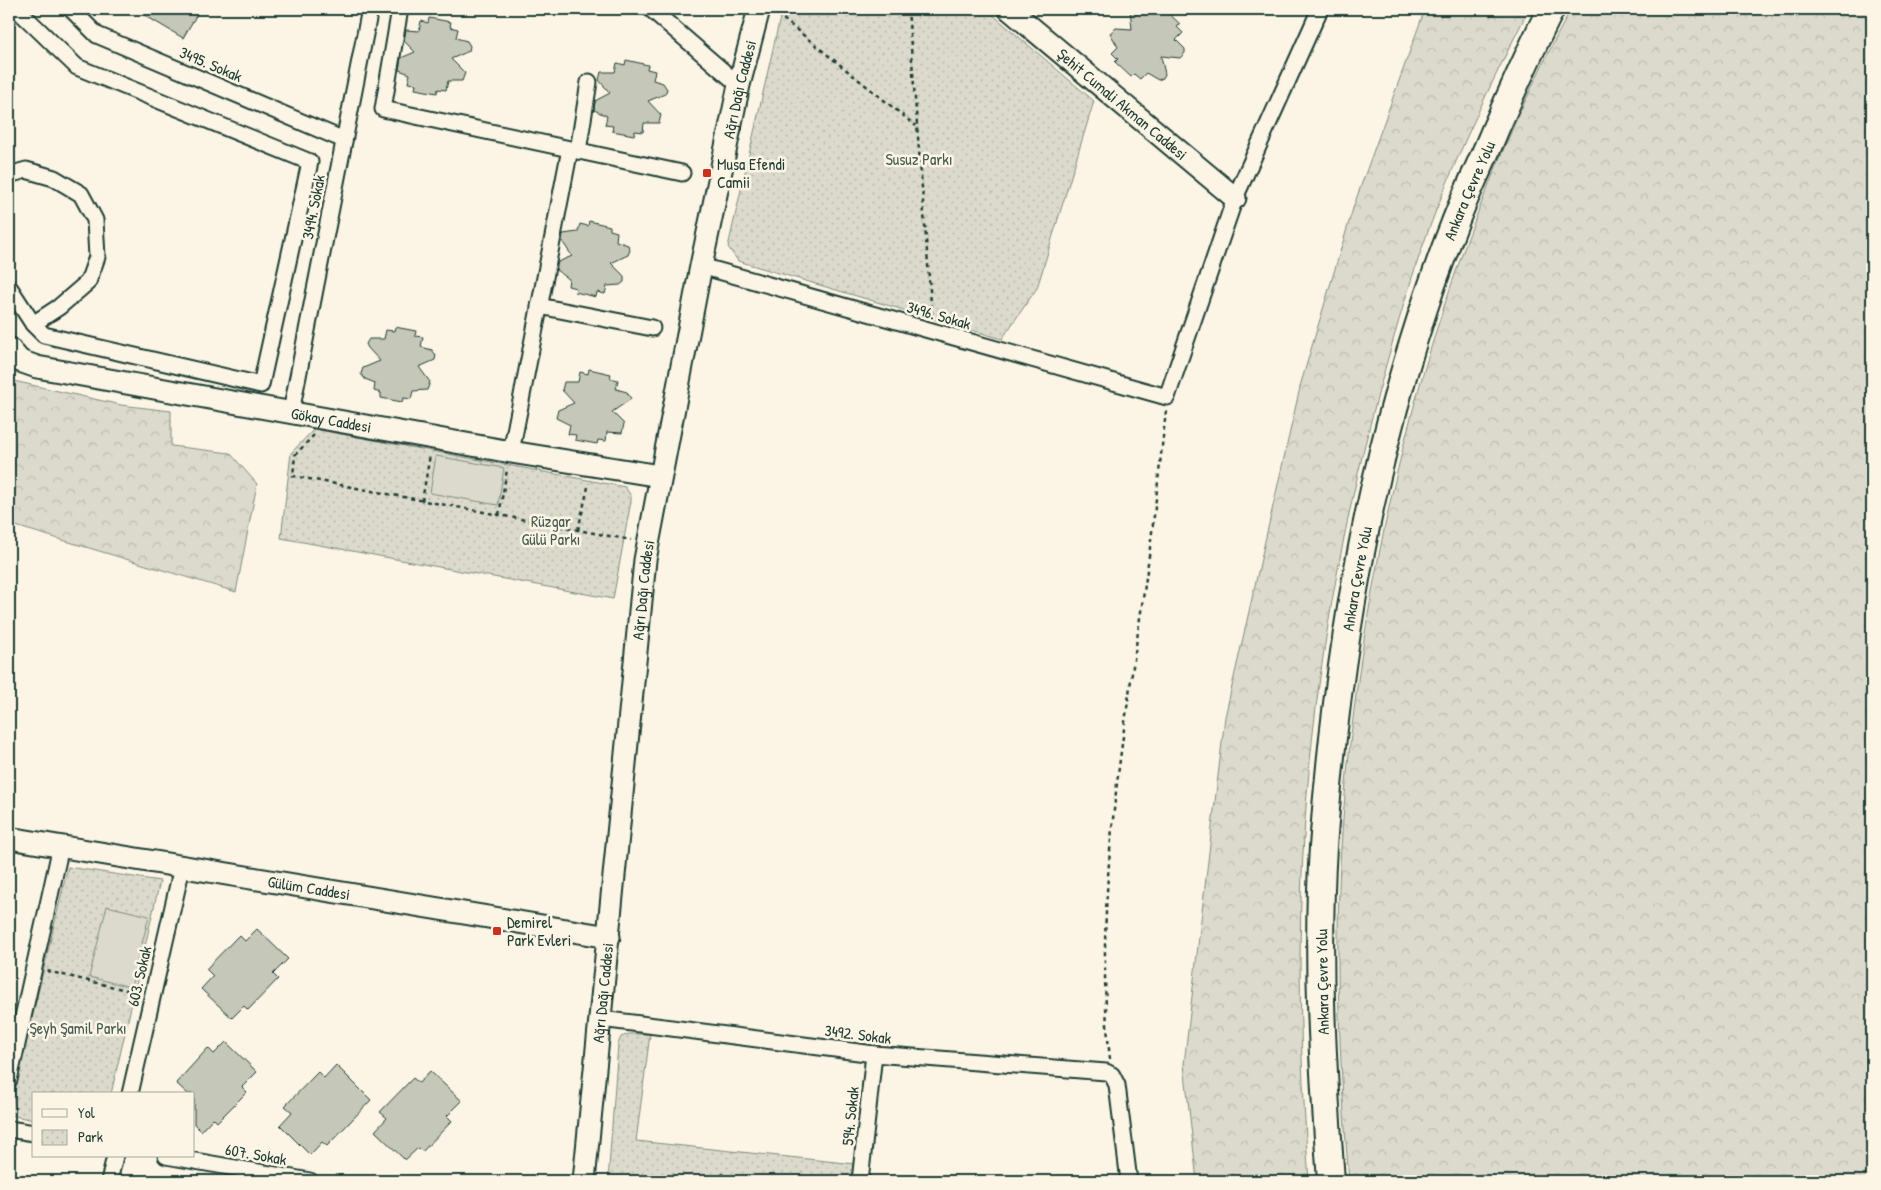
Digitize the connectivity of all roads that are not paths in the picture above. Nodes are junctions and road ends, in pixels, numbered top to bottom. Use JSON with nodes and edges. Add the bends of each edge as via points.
{"nodes":[{"id":1,"x":17,"y":9,"type":"edge"},
{"id":2,"x":71,"y":9,"type":"edge"},
{"id":3,"x":370,"y":9,"type":"edge"},
{"id":4,"x":400,"y":9,"type":"edge"},
{"id":5,"x":651,"y":9,"type":"edge"},
{"id":6,"x":759,"y":9,"type":"edge"},
{"id":7,"x":1009,"y":9,"type":"edge"},
{"id":8,"x":1320,"y":9,"type":"edge"},
{"id":9,"x":1551,"y":9,"type":"edge"},
{"id":10,"x":589,"y":82,"type":"dead end"},
{"id":11,"x":740,"y":85,"type":"junction"},
{"id":12,"x":344,"y":140,"type":"junction"},
{"id":13,"x":574,"y":150,"type":"junction"},
{"id":14,"x":682,"y":173,"type":"dead end"},
{"id":15,"x":9,"y":175,"type":"edge"},
{"id":16,"x":1236,"y":198,"type":"junction"},
{"id":17,"x":701,"y":266,"type":"junction"},
{"id":18,"x":9,"y":287,"type":"edge"},
{"id":19,"x":539,"y":306,"type":"junction"},
{"id":20,"x":33,"y":324,"type":"junction"},
{"id":21,"x":652,"y":328,"type":"dead end"},
{"id":22,"x":9,"y":348,"type":"edge"},
{"id":23,"x":291,"y":412,"type":"junction"},
{"id":24,"x":511,"y":452,"type":"junction"},
{"id":25,"x":660,"y":476,"type":"junction"},
{"id":26,"x":9,"y":838,"type":"edge"},
{"id":27,"x":61,"y":846,"type":"junction"},
{"id":28,"x":182,"y":867,"type":"junction"},
{"id":29,"x":609,"y":938,"type":"junction"},
{"id":30,"x":601,"y":1019,"type":"junction"},
{"id":31,"x":874,"y":1054,"type":"junction"},
{"id":32,"x":9,"y":1080,"type":"edge"},
{"id":33,"x":130,"y":1092,"type":"edge"},
{"id":34,"x":9,"y":1129,"type":"edge"},
{"id":35,"x":32,"y":1133,"type":"edge"},
{"id":36,"x":115,"y":1158,"type":"edge"},
{"id":37,"x":178,"y":1158,"type":"edge"},
{"id":38,"x":109,"y":1181,"type":"edge"},
{"id":39,"x":310,"y":1181,"type":"edge"},
{"id":40,"x":584,"y":1181,"type":"edge"},
{"id":41,"x":860,"y":1181,"type":"edge"},
{"id":42,"x":1129,"y":1181,"type":"edge"},
{"id":43,"x":1331,"y":1181,"type":"edge"}],
"edges":[{"from":1,"to":20,"type":"street","via":[[77,67],[310,162],[261,385],[44,335]]},
{"from":2,"to":12,"type":"street","name":"3495. Sokak","via":[[97,35]]},
{"from":3,"to":12,"type":"street","name":"3494. Sokak"},
{"from":4,"to":13,"type":"street","via":[[383,109]]},
{"from":5,"to":11,"type":"street"},
{"from":6,"to":11,"type":"main road","name":"Ağrı Dağı Caddesi"},
{"from":7,"to":16,"type":"main road","name":"Şehit Cumali Akman Caddesi"},
{"from":8,"to":16,"type":"street"},
{"from":9,"to":43,"type":"highway","name":"Ankara Çevre Yolu","via":[[1454,224],[1409,357],[1385,448],[1345,640],[1323,849],[1322,1019]]},
{"from":10,"to":13,"type":"street"},
{"from":11,"to":17,"type":"main road","name":"Ağrı Dağı Caddesi"},
{"from":12,"to":23,"type":"street","name":"3494. Sokak"},
{"from":13,"to":14,"type":"street"},
{"from":13,"to":19,"type":"street"},
{"from":15,"to":20,"type":"street","via":[[26,170],[54,178],[81,194],[94,220],[97,257],[88,282]]},
{"from":16,"to":17,"type":"street","name":"3496. Sokak","via":[[1167,397]]},
{"from":17,"to":25,"type":"main road","name":"Ağrı Dağı Caddesi"},
{"from":18,"to":20,"type":"street"},
{"from":19,"to":21,"type":"street"},
{"from":19,"to":24,"type":"street"},
{"from":22,"to":23,"type":"main road","name":"Gökay Caddesi","via":[[20,361],[37,367]]},
{"from":23,"to":24,"type":"main road","name":"Gökay Caddesi"},
{"from":24,"to":25,"type":"main road","name":"Gökay Caddesi"},
{"from":25,"to":29,"type":"main road","name":"Ağrı Dağı Caddesi","via":[[648,543]]},
{"from":26,"to":27,"type":"main road","name":"Gülüm Caddesi"},
{"from":27,"to":28,"type":"main road","name":"Gülüm Caddesi"},
{"from":27,"to":32,"type":"street"},
{"from":28,"to":29,"type":"main road","name":"Gülüm Caddesi"},
{"from":28,"to":33,"type":"street","name":"603. Sokak"},
{"from":29,"to":30,"type":"main road","name":"Ağrı Dağı Caddesi"},
{"from":30,"to":31,"type":"street","name":"3492. Sokak"},
{"from":30,"to":40,"type":"main road","name":"Ağrı Dağı Caddesi"},
{"from":31,"to":41,"type":"street","name":"594. Sokak"},
{"from":31,"to":42,"type":"street","name":"3492. Sokak","via":[[1112,1074],[1117,1085]]},
{"from":34,"to":35,"type":"street"},
{"from":36,"to":38,"type":"street"},
{"from":37,"to":39,"type":"street","name":"607. Sokak"}]}
